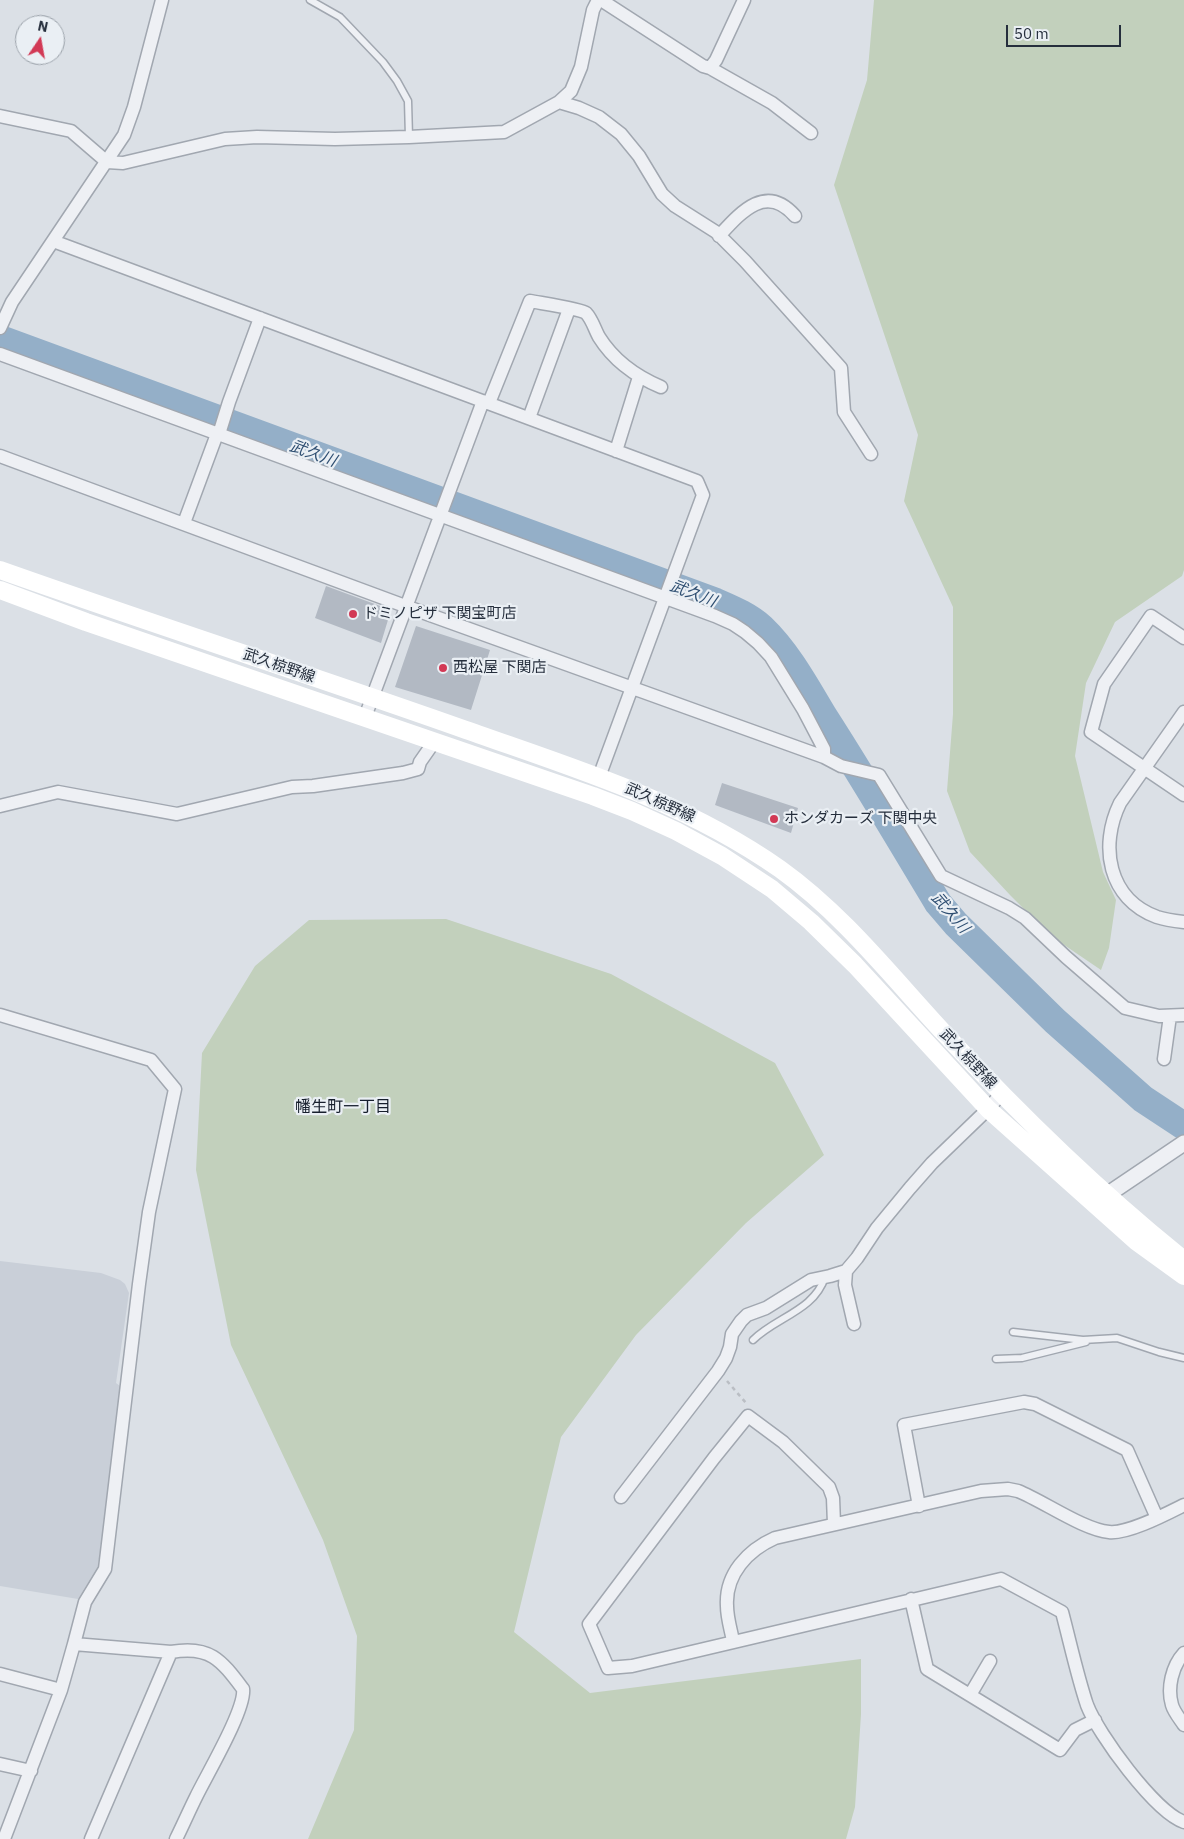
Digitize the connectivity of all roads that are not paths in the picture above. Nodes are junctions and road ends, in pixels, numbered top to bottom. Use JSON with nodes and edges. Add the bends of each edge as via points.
{"nodes":[{"id":1,"x":310,"y":0,"type":"edge"},
{"id":2,"x":600,"y":0,"type":"edge"},
{"id":3,"x":744,"y":0,"type":"edge"},
{"id":4,"x":159,"y":1,"type":"edge"},
{"id":5,"x":710,"y":68,"type":"junction"},
{"id":6,"x":559,"y":102,"type":"junction"},
{"id":7,"x":0,"y":116,"type":"edge"},
{"id":8,"x":811,"y":133,"type":"dead end"},
{"id":9,"x":409,"y":137,"type":"junction"},
{"id":10,"x":107,"y":162,"type":"junction"},
{"id":11,"x":795,"y":216,"type":"dead end"},
{"id":12,"x":719,"y":236,"type":"junction"},
{"id":13,"x":53,"y":241,"type":"junction"},
{"id":14,"x":569,"y":309,"type":"junction"},
{"id":15,"x":260,"y":318,"type":"junction"},
{"id":16,"x":1,"y":327,"type":"edge"},
{"id":17,"x":0,"y":354,"type":"edge"},
{"id":18,"x":639,"y":377,"type":"junction"},
{"id":19,"x":661,"y":387,"type":"dead end"},
{"id":20,"x":486,"y":402,"type":"junction"},
{"id":21,"x":529,"y":418,"type":"junction"},
{"id":22,"x":219,"y":433,"type":"junction"},
{"id":23,"x":616,"y":451,"type":"junction"},
{"id":24,"x":871,"y":454,"type":"dead end"},
{"id":25,"x":0,"y":456,"type":"edge"},
{"id":26,"x":440,"y":514,"type":"junction"},
{"id":27,"x":184,"y":523,"type":"junction"},
{"id":28,"x":0,"y":570,"type":"edge"},
{"id":29,"x":0,"y":590,"type":"edge"},
{"id":30,"x":665,"y":596,"type":"junction"},
{"id":31,"x":405,"y":606,"type":"junction"},
{"id":32,"x":1184,"y":638,"type":"edge"},
{"id":33,"x":632,"y":688,"type":"junction"},
{"id":34,"x":372,"y":697,"type":"junction"},
{"id":35,"x":1184,"y":712,"type":"edge"},
{"id":36,"x":366,"y":717,"type":"junction"},
{"id":37,"x":434,"y":742,"type":"junction"},
{"id":38,"x":824,"y":758,"type":"junction"},
{"id":39,"x":1144,"y":769,"type":"junction"},
{"id":40,"x":599,"y":777,"type":"junction"},
{"id":41,"x":1184,"y":795,"type":"edge"},
{"id":42,"x":0,"y":806,"type":"edge"},
{"id":43,"x":1184,"y":922,"type":"edge"},
{"id":44,"x":0,"y":1014,"type":"edge"},
{"id":45,"x":1184,"y":1015,"type":"edge"},
{"id":46,"x":1170,"y":1016,"type":"junction"},
{"id":47,"x":1164,"y":1059,"type":"dead end"},
{"id":48,"x":1001,"y":1094,"type":"junction"},
{"id":49,"x":988,"y":1109,"type":"junction"},
{"id":50,"x":1184,"y":1143,"type":"edge"},
{"id":51,"x":1100,"y":1199,"type":"junction"},
{"id":52,"x":1184,"y":1260,"type":"edge"},
{"id":53,"x":846,"y":1271,"type":"junction"},
{"id":54,"x":1184,"y":1276,"type":"edge"},
{"id":55,"x":826,"y":1277,"type":"junction"},
{"id":56,"x":854,"y":1324,"type":"dead end"},
{"id":57,"x":1013,"y":1332,"type":"dead end"},
{"id":58,"x":753,"y":1340,"type":"dead end"},
{"id":59,"x":1094,"y":1340,"type":"junction"},
{"id":60,"x":1184,"y":1358,"type":"edge"},
{"id":61,"x":996,"y":1359,"type":"dead end"},
{"id":62,"x":621,"y":1497,"type":"dead end"},
{"id":63,"x":1184,"y":1505,"type":"edge"},
{"id":64,"x":919,"y":1506,"type":"junction"},
{"id":65,"x":1157,"y":1518,"type":"junction"},
{"id":66,"x":834,"y":1524,"type":"junction"},
{"id":67,"x":911,"y":1599,"type":"junction"},
{"id":68,"x":733,"y":1641,"type":"junction"},
{"id":69,"x":74,"y":1644,"type":"junction"},
{"id":70,"x":170,"y":1652,"type":"junction"},
{"id":71,"x":1184,"y":1653,"type":"edge"},
{"id":72,"x":990,"y":1662,"type":"dead end"},
{"id":73,"x":0,"y":1674,"type":"edge"},
{"id":74,"x":61,"y":1690,"type":"junction"},
{"id":75,"x":970,"y":1695,"type":"junction"},
{"id":76,"x":1095,"y":1720,"type":"junction"},
{"id":77,"x":1184,"y":1725,"type":"edge"},
{"id":78,"x":0,"y":1764,"type":"edge"},
{"id":79,"x":31,"y":1771,"type":"junction"},
{"id":80,"x":1184,"y":1822,"type":"edge"},
{"id":81,"x":4,"y":1839,"type":"edge"},
{"id":82,"x":91,"y":1839,"type":"edge"},
{"id":83,"x":176,"y":1839,"type":"edge"}],
"edges":[{"from":1,"to":9,"type":"lane","via":[[340,17],[397,81],[408,101]]},
{"from":2,"to":5,"type":"street","via":[[702,66]]},
{"from":2,"to":6,"type":"street","via":[[593,10],[578,75],[571,91]]},
{"from":3,"to":5,"type":"street"},
{"from":4,"to":10,"type":"street","via":[[134,107],[124,135]]},
{"from":5,"to":8,"type":"street","via":[[772,103]]},
{"from":6,"to":9,"type":"street","via":[[504,132]]},
{"from":6,"to":12,"type":"street","via":[[580,108],[614,128],[634,150],[662,194]]},
{"from":7,"to":10,"type":"street","via":[[71,131]]},
{"from":9,"to":10,"type":"street","via":[[225,139],[123,163]]},
{"from":10,"to":13,"type":"street"},
{"from":11,"to":12,"type":"street","via":[[786,206],[769,200],[748,208]]},
{"from":12,"to":24,"type":"street","via":[[841,368],[844,412]]},
{"from":13,"to":15,"type":"street"},
{"from":13,"to":16,"type":"street","via":[[12,302]]},
{"from":14,"to":18,"type":"street","via":[[586,312],[605,346]]},
{"from":14,"to":20,"type":"street","via":[[530,301]]},
{"from":14,"to":21,"type":"street"},
{"from":15,"to":20,"type":"street"},
{"from":15,"to":22,"type":"street"},
{"from":17,"to":22,"type":"street"},
{"from":18,"to":19,"type":"street"},
{"from":18,"to":23,"type":"street"},
{"from":20,"to":21,"type":"street"},
{"from":20,"to":26,"type":"street"},
{"from":21,"to":23,"type":"street"},
{"from":22,"to":26,"type":"street"},
{"from":22,"to":27,"type":"street"},
{"from":23,"to":30,"type":"street","via":[[697,481],[703,495]]},
{"from":25,"to":27,"type":"street"},
{"from":26,"to":30,"type":"street"},
{"from":26,"to":31,"type":"street"},
{"from":27,"to":31,"type":"street"},
{"from":28,"to":34,"type":"main road","name":"武久椋野線"},
{"from":29,"to":36,"type":"main road","name":"武久椋野線"},
{"from":30,"to":33,"type":"street"},
{"from":30,"to":38,"type":"street","via":[[733,624],[758,643],[803,709],[824,749]]},
{"from":31,"to":33,"type":"street"},
{"from":31,"to":34,"type":"street"},
{"from":32,"to":39,"type":"street","via":[[1151,616],[1104,684],[1091,732]]},
{"from":33,"to":38,"type":"street"},
{"from":33,"to":40,"type":"street"},
{"from":34,"to":36,"type":"street"},
{"from":34,"to":40,"type":"main road","name":"武久椋野線"},
{"from":35,"to":39,"type":"street"},
{"from":36,"to":37,"type":"main road","name":"武久椋野線"},
{"from":37,"to":42,"type":"street","via":[[418,769],[292,787],[177,814],[58,792]]},
{"from":37,"to":49,"type":"main road","name":"武久椋野線","via":[[624,808],[722,856],[772,889],[855,965]]},
{"from":38,"to":46,"type":"street","via":[[840,766],[879,775],[941,876],[1025,918],[1126,1008]]},
{"from":39,"to":41,"type":"street"},
{"from":39,"to":43,"type":"street","via":[[1113,818],[1108,844],[1111,866],[1134,905],[1158,918]]},
{"from":40,"to":48,"type":"main road","name":"武久椋野線","via":[[686,813],[781,870],[825,906]]},
{"from":44,"to":69,"type":"street","via":[[151,1060],[175,1090],[149,1212],[105,1569],[85,1602]]},
{"from":45,"to":46,"type":"street"},
{"from":46,"to":47,"type":"street"},
{"from":48,"to":49,"type":"street"},
{"from":48,"to":51,"type":"main road","name":"武久椋野線"},
{"from":49,"to":51,"type":"main road","name":"武久椋野線"},
{"from":49,"to":53,"type":"street","via":[[910,1188]]},
{"from":50,"to":51,"type":"street"},
{"from":51,"to":52,"type":"main road","name":"武久椋野線"},
{"from":51,"to":54,"type":"main road","name":"武久椋野線","via":[[1137,1242]]},
{"from":53,"to":55,"type":"street"},
{"from":53,"to":56,"type":"street","via":[[845,1284]]},
{"from":55,"to":58,"type":"lane","via":[[808,1304],[762,1331]]},
{"from":55,"to":62,"type":"street","via":[[811,1280],[766,1308],[747,1315],[732,1334],[726,1358],[718,1371]]},
{"from":57,"to":59,"type":"lane"},
{"from":59,"to":60,"type":"lane","via":[[1117,1338]]},
{"from":59,"to":61,"type":"lane","via":[[1022,1358]]},
{"from":63,"to":65,"type":"street"},
{"from":64,"to":65,"type":"street","via":[[981,1491],[1008,1489],[1090,1527],[1109,1532]]},
{"from":64,"to":65,"type":"street","via":[[904,1425],[1024,1402],[1035,1404],[1127,1450]]},
{"from":64,"to":66,"type":"street"},
{"from":66,"to":68,"type":"street","via":[[776,1538],[754,1549],[740,1564],[727,1599]]},
{"from":66,"to":68,"type":"street","via":[[829,1487],[783,1442],[748,1416],[589,1624],[608,1668],[632,1666]]},
{"from":67,"to":68,"type":"street"},
{"from":67,"to":75,"type":"street","via":[[927,1669]]},
{"from":67,"to":76,"type":"street","via":[[1001,1579],[1062,1612],[1087,1705]]},
{"from":69,"to":70,"type":"street"},
{"from":69,"to":74,"type":"street"},
{"from":70,"to":82,"type":"street"},
{"from":70,"to":83,"type":"street","via":[[198,1651],[218,1659],[244,1694],[216,1760]]},
{"from":71,"to":77,"type":"street","via":[[1173,1671],[1170,1695],[1172,1706]]},
{"from":72,"to":75,"type":"street"},
{"from":73,"to":74,"type":"street"},
{"from":74,"to":79,"type":"street"},
{"from":75,"to":76,"type":"street","via":[[1060,1750],[1075,1730]]},
{"from":76,"to":80,"type":"street","via":[[1133,1777],[1160,1806]]},
{"from":78,"to":79,"type":"street"},
{"from":79,"to":81,"type":"street"}]}
